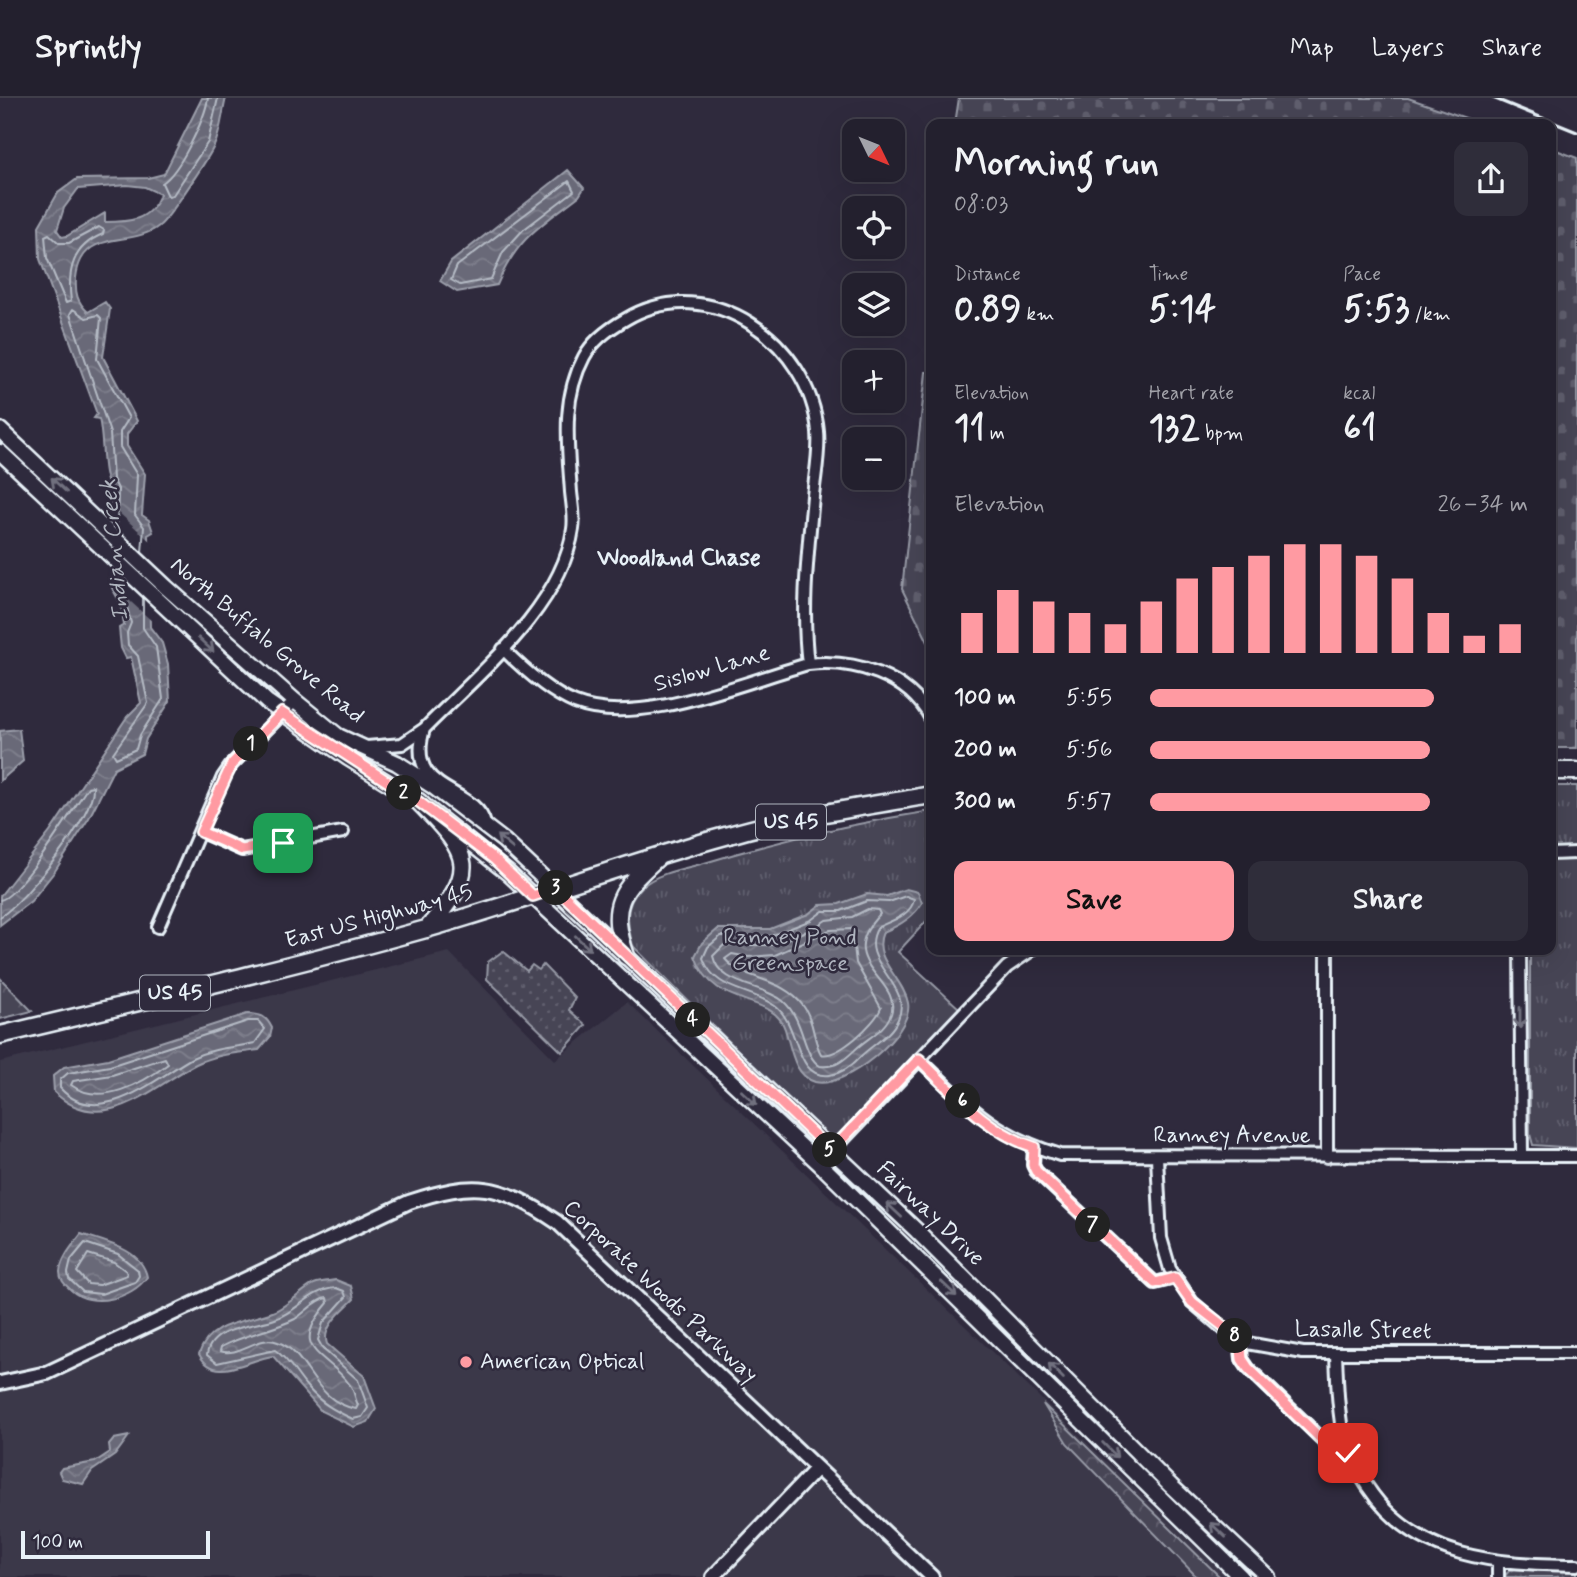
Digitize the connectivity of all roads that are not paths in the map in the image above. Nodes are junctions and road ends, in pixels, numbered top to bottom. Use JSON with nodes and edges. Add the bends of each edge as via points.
{"nodes":[{"id":1,"x":0,"y":430,"type":"edge"},
{"id":2,"x":0,"y":452,"type":"edge"},
{"id":3,"x":503,"y":649,"type":"junction"},
{"id":4,"x":808,"y":664,"type":"junction"},
{"id":5,"x":295,"y":701,"type":"junction"},
{"id":6,"x":282,"y":713,"type":"junction"},
{"id":7,"x":926,"y":713,"type":"edge"},
{"id":8,"x":424,"y":729,"type":"junction"},
{"id":9,"x":357,"y":746,"type":"junction"},
{"id":10,"x":1556,"y":771,"type":"edge"},
{"id":11,"x":1577,"y":771,"type":"edge"},
{"id":12,"x":926,"y":796,"type":"edge"},
{"id":13,"x":419,"y":802,"type":"junction"},
{"id":14,"x":486,"y":827,"type":"junction"},
{"id":15,"x":201,"y":832,"type":"junction"},
{"id":16,"x":343,"y":832,"type":"dead end"},
{"id":17,"x":1577,"y":853,"type":"edge"},
{"id":18,"x":661,"y":854,"type":"junction"},
{"id":19,"x":1556,"y":854,"type":"edge"},
{"id":20,"x":556,"y":888,"type":"junction"},
{"id":21,"x":533,"y":896,"type":"junction"},
{"id":22,"x":159,"y":927,"type":"dead end"},
{"id":23,"x":427,"y":929,"type":"junction"},
{"id":24,"x":1025,"y":955,"type":"edge"},
{"id":25,"x":1326,"y":955,"type":"edge"},
{"id":26,"x":1520,"y":955,"type":"edge"},
{"id":27,"x":626,"y":956,"type":"junction"},
{"id":28,"x":0,"y":1035,"type":"edge"},
{"id":29,"x":919,"y":1059,"type":"junction"},
{"id":30,"x":1034,"y":1147,"type":"junction"},
{"id":31,"x":831,"y":1151,"type":"junction"},
{"id":32,"x":1522,"y":1156,"type":"junction"},
{"id":33,"x":1577,"y":1156,"type":"edge"},
{"id":34,"x":1157,"y":1157,"type":"junction"},
{"id":35,"x":1327,"y":1157,"type":"junction"},
{"id":36,"x":820,"y":1164,"type":"junction"},
{"id":37,"x":1175,"y":1278,"type":"junction"},
{"id":38,"x":1240,"y":1339,"type":"junction"},
{"id":39,"x":1336,"y":1353,"type":"junction"},
{"id":40,"x":1577,"y":1353,"type":"edge"},
{"id":41,"x":0,"y":1383,"type":"edge"},
{"id":42,"x":1344,"y":1443,"type":"junction"},
{"id":43,"x":817,"y":1468,"type":"junction"},
{"id":44,"x":1498,"y":1561,"type":"junction"},
{"id":45,"x":1577,"y":1565,"type":"edge"},
{"id":46,"x":713,"y":1577,"type":"edge"},
{"id":47,"x":932,"y":1577,"type":"edge"},
{"id":48,"x":1241,"y":1577,"type":"edge"},
{"id":49,"x":1268,"y":1577,"type":"edge"},
{"id":50,"x":1498,"y":1577,"type":"edge"}],
"edges":[{"from":5,"to":1,"type":"main road","name":"North Buffalo Grove Road","one_way":true},
{"from":2,"to":6,"type":"main road","name":"North Buffalo Grove Road","one_way":true},
{"from":3,"to":4,"type":"street","name":"Sislow Lane","via":[[544,685],[575,703],[613,712],[649,709]]},
{"from":3,"to":4,"type":"street","via":[[560,576],[567,552],[573,527],[566,414],[584,355],[608,329],[649,308],[712,304],[742,316],[771,339],[809,391],[818,433],[803,589]]},
{"from":3,"to":8,"type":"street"},
{"from":4,"to":7,"type":"street","name":"Sislow Lane","via":[[858,666],[882,674],[914,697]]},
{"from":5,"to":6,"type":"street"},
{"from":5,"to":9,"type":"main road","name":"North Buffalo Grove Road"},
{"from":6,"to":13,"type":"main road","name":"North Buffalo Grove Road"},
{"from":6,"to":15,"type":"street","via":[[232,764]]},
{"from":8,"to":9,"type":"street","via":[[402,744]]},
{"from":8,"to":14,"type":"street","via":[[420,756],[425,770],[475,809]]},
{"from":9,"to":14,"type":"main road","name":"North Buffalo Grove Road","via":[[397,763]]},
{"from":10,"to":11,"type":"main road"},
{"from":12,"to":18,"type":"main road","name":"East US Highway 45","number":"US 45","via":[[732,834]]},
{"from":13,"to":21,"type":"main road","name":"North Buffalo Grove Road","via":[[494,859]]},
{"from":13,"to":23,"type":"main road","via":[[447,831],[460,855],[463,878]]},
{"from":20,"to":14,"type":"main road","name":"North Buffalo Grove Road","one_way":true},
{"from":15,"to":16,"type":"street","via":[[242,850]]},
{"from":15,"to":22,"type":"street"},
{"from":17,"to":19,"type":"street"},
{"from":18,"to":20,"type":"main road","name":"East US Highway 45","number":"US 45"},
{"from":18,"to":27,"type":"main road","via":[[635,880],[617,908],[618,933]]},
{"from":20,"to":21,"type":"main road","name":"East US Highway 45","number":"US 45"},
{"from":20,"to":27,"type":"main road","name":"Fairway Drive"},
{"from":21,"to":23,"type":"main road","name":"East US Highway 45","number":"US 45"},
{"from":21,"to":36,"type":"main road","name":"Fairway Drive","one_way":true},
{"from":23,"to":28,"type":"main road","name":"East US Highway 45","number":"US 45"},
{"from":24,"to":29,"type":"street","via":[[1007,967]]},
{"from":25,"to":35,"type":"street"},
{"from":26,"to":32,"type":"street","one_way":true},
{"from":27,"to":31,"type":"main road","name":"Fairway Drive"},
{"from":29,"to":30,"type":"street","name":"Ranney Avenue","via":[[980,1116]]},
{"from":29,"to":31,"type":"street"},
{"from":30,"to":34,"type":"street","name":"Ranney Avenue","via":[[1077,1157]]},
{"from":30,"to":37,"type":"street","via":[[1036,1171],[1085,1218],[1155,1283]]},
{"from":31,"to":36,"type":"street"},
{"from":49,"to":31,"type":"main road","name":"Fairway Drive","one_way":true},
{"from":32,"to":33,"type":"street","name":"Ranney Avenue"},
{"from":32,"to":35,"type":"street","name":"Ranney Avenue"},
{"from":34,"to":35,"type":"street","name":"Ranney Avenue"},
{"from":34,"to":37,"type":"street","name":"Lasalle Street","via":[[1161,1238]]},
{"from":36,"to":48,"type":"main road","name":"Fairway Drive","one_way":true},
{"from":37,"to":38,"type":"street","name":"Lasalle Street","via":[[1192,1302]]},
{"from":38,"to":39,"type":"street","name":"Lasalle Street","via":[[1281,1351]]},
{"from":38,"to":42,"type":"street","via":[[1248,1368],[1325,1442]]},
{"from":39,"to":40,"type":"street","name":"Lasalle Street"},
{"from":39,"to":42,"type":"street"},
{"from":41,"to":43,"type":"street","name":"Corporate Woods Parkway","via":[[47,1373],[409,1202],[446,1190],[487,1188],[524,1199],[557,1222]]},
{"from":42,"to":44,"type":"street","via":[[1373,1495],[1409,1531],[1442,1549]]},
{"from":43,"to":46,"type":"street"},
{"from":43,"to":47,"type":"street","name":"Corporate Woods Parkway"},
{"from":44,"to":45,"type":"street"},
{"from":44,"to":50,"type":"street"}]}
